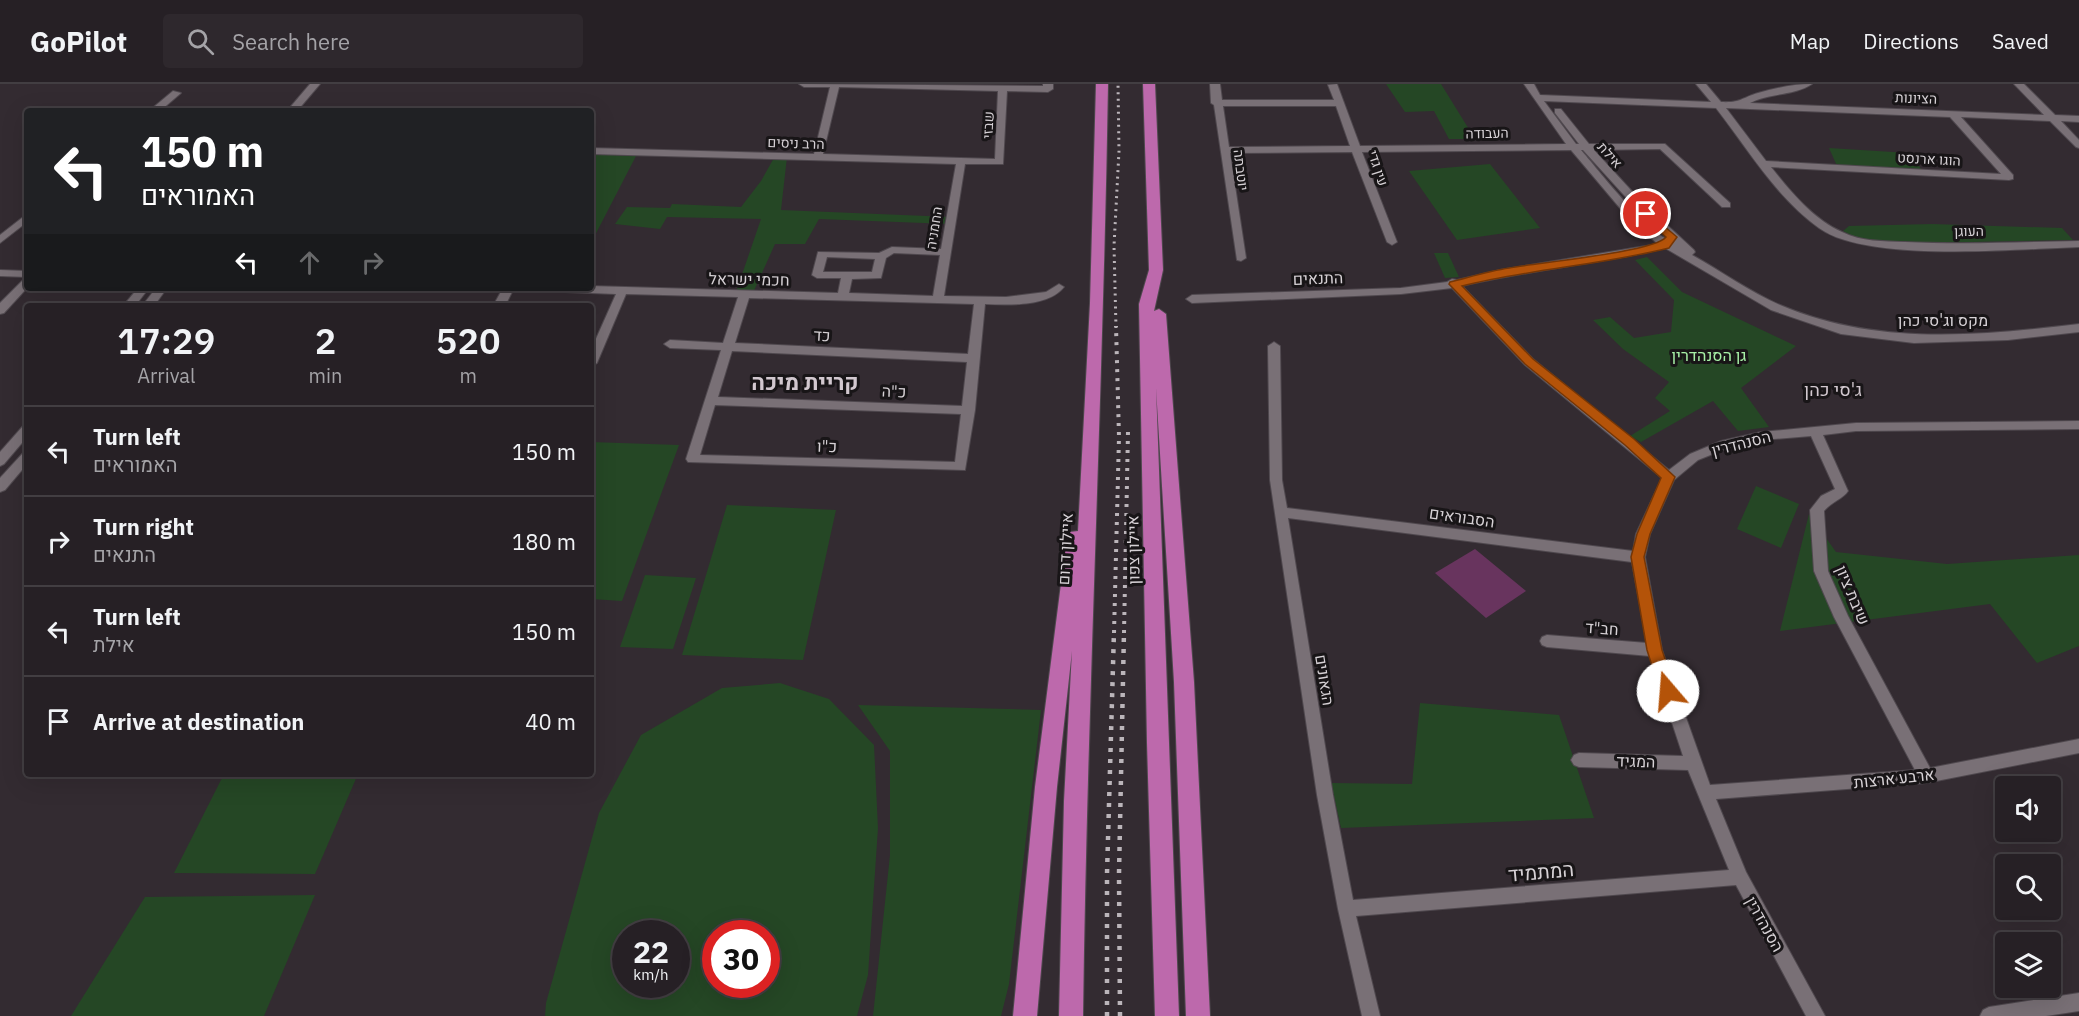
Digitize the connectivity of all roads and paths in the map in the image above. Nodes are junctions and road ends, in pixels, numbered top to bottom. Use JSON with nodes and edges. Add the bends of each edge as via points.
{"nodes":[{"id":1,"x":315,"y":84,"type":"edge"},
{"id":2,"x":325,"y":84,"type":"edge"},
{"id":3,"x":804,"y":84,"type":"edge"},
{"id":4,"x":834,"y":84,"type":"edge"},
{"id":5,"x":1048,"y":84,"type":"edge"},
{"id":6,"x":1102,"y":84,"type":"edge"},
{"id":7,"x":1149,"y":84,"type":"edge"},
{"id":8,"x":1215,"y":84,"type":"edge"},
{"id":9,"x":1529,"y":84,"type":"edge"},
{"id":10,"x":1536,"y":84,"type":"edge"},
{"id":11,"x":1701,"y":84,"type":"edge"},
{"id":12,"x":1807,"y":84,"type":"edge"},
{"id":13,"x":2019,"y":84,"type":"edge"},
{"id":14,"x":1333,"y":85,"type":"edge"},
{"id":15,"x":1003,"y":89,"type":"junction"},
{"id":16,"x":176,"y":93,"type":"dead end"},
{"id":17,"x":1542,"y":98,"type":"junction"},
{"id":18,"x":1216,"y":103,"type":"junction"},
{"id":19,"x":1340,"y":103,"type":"junction"},
{"id":20,"x":1719,"y":104,"type":"junction"},
{"id":21,"x":1742,"y":105,"type":"junction"},
{"id":22,"x":158,"y":108,"type":"edge"},
{"id":23,"x":295,"y":108,"type":"edge"},
{"id":24,"x":306,"y":108,"type":"edge"},
{"id":25,"x":1952,"y":113,"type":"junction"},
{"id":26,"x":2050,"y":118,"type":"junction"},
{"id":27,"x":2079,"y":118,"type":"edge"},
{"id":28,"x":1572,"y":145,"type":"junction"},
{"id":29,"x":1584,"y":145,"type":"junction"},
{"id":30,"x":2079,"y":145,"type":"edge"},
{"id":31,"x":1225,"y":150,"type":"junction"},
{"id":32,"x":1358,"y":150,"type":"junction"},
{"id":33,"x":594,"y":151,"type":"edge"},
{"id":34,"x":818,"y":158,"type":"junction"},
{"id":35,"x":961,"y":161,"type":"junction"},
{"id":36,"x":1000,"y":162,"type":"joint"},
{"id":37,"x":1762,"y":164,"type":"junction"},
{"id":38,"x":1726,"y":205,"type":"dead end"},
{"id":39,"x":24,"y":220,"type":"edge"},
{"id":40,"x":1642,"y":225,"type":"junction"},
{"id":41,"x":0,"y":240,"type":"edge"},
{"id":42,"x":1665,"y":240,"type":"junction"},
{"id":43,"x":1392,"y":242,"type":"dead end"},
{"id":44,"x":2079,"y":244,"type":"edge"},
{"id":45,"x":1633,"y":248,"type":"junction"},
{"id":46,"x":946,"y":252,"type":"junction"},
{"id":47,"x":881,"y":256,"type":"junction"},
{"id":48,"x":1602,"y":257,"type":"junction"},
{"id":49,"x":1241,"y":258,"type":"dead end"},
{"id":50,"x":1156,"y":270,"type":"junction"},
{"id":51,"x":0,"y":273,"type":"edge"},
{"id":52,"x":24,"y":274,"type":"edge"},
{"id":53,"x":847,"y":275,"type":"junction"},
{"id":54,"x":1450,"y":284,"type":"junction"},
{"id":55,"x":24,"y":285,"type":"edge"},
{"id":56,"x":1059,"y":287,"type":"dead end"},
{"id":57,"x":142,"y":291,"type":"edge"},
{"id":58,"x":160,"y":291,"type":"edge"},
{"id":59,"x":594,"y":291,"type":"edge"},
{"id":60,"x":622,"y":292,"type":"junction"},
{"id":61,"x":744,"y":296,"type":"junction"},
{"id":62,"x":842,"y":298,"type":"junction"},
{"id":63,"x":938,"y":299,"type":"junction"},
{"id":64,"x":1192,"y":299,"type":"dead end"},
{"id":65,"x":980,"y":301,"type":"junction"},
{"id":66,"x":132,"y":303,"type":"edge"},
{"id":67,"x":150,"y":303,"type":"edge"},
{"id":68,"x":0,"y":310,"type":"edge"},
{"id":69,"x":2079,"y":329,"type":"edge"},
{"id":70,"x":670,"y":344,"type":"dead end"},
{"id":71,"x":1274,"y":346,"type":"dead end"},
{"id":72,"x":728,"y":347,"type":"junction"},
{"id":73,"x":594,"y":356,"type":"edge"},
{"id":74,"x":973,"y":358,"type":"junction"},
{"id":75,"x":1095,"y":374,"type":"junction"},
{"id":76,"x":711,"y":401,"type":"junction"},
{"id":77,"x":969,"y":410,"type":"junction"},
{"id":78,"x":2079,"y":425,"type":"edge"},
{"id":79,"x":1815,"y":430,"type":"junction"},
{"id":80,"x":24,"y":433,"type":"edge"},
{"id":81,"x":10,"y":449,"type":"junction"},
{"id":82,"x":24,"y":450,"type":"edge"},
{"id":83,"x":24,"y":459,"type":"edge"},
{"id":84,"x":0,"y":461,"type":"edge"},
{"id":85,"x":1668,"y":477,"type":"junction"},
{"id":86,"x":0,"y":487,"type":"edge"},
{"id":87,"x":1281,"y":512,"type":"junction"},
{"id":88,"x":1638,"y":557,"type":"junction"},
{"id":89,"x":1547,"y":641,"type":"dead end"},
{"id":90,"x":1655,"y":650,"type":"junction"},
{"id":91,"x":2079,"y":746,"type":"edge"},
{"id":92,"x":1579,"y":760,"type":"dead end"},
{"id":93,"x":1693,"y":763,"type":"junction"},
{"id":94,"x":1926,"y":776,"type":"junction"},
{"id":95,"x":1706,"y":793,"type":"junction"},
{"id":96,"x":1740,"y":877,"type":"junction"},
{"id":97,"x":1346,"y":909,"type":"junction"},
{"id":98,"x":2079,"y":1002,"type":"edge"},
{"id":99,"x":1198,"y":1015,"type":"edge"},
{"id":100,"x":1025,"y":1016,"type":"edge"},
{"id":101,"x":1071,"y":1016,"type":"edge"},
{"id":102,"x":1167,"y":1016,"type":"edge"},
{"id":103,"x":1371,"y":1016,"type":"edge"},
{"id":104,"x":1816,"y":1016,"type":"edge"},
{"id":105,"x":1989,"y":1016,"type":"edge"}],
"edges":[{"from":1,"to":23,"type":"street"},
{"from":2,"to":24,"type":"street"},
{"from":3,"to":4,"type":"street"},
{"from":4,"to":15,"type":"street"},
{"from":4,"to":34,"type":"street"},
{"from":5,"to":15,"type":"street","via":[[1048,89]]},
{"from":6,"to":75,"type":"highway","name":"איילון דרום"},
{"from":7,"to":50,"type":"highway","name":"איילון צפון"},
{"from":8,"to":18,"type":"street","name":"יוטבתה"},
{"from":9,"to":17,"type":"street","name":"אילת"},
{"from":10,"to":17,"type":"street","name":"אילת"},
{"from":11,"to":20,"type":"street"},
{"from":12,"to":21,"type":"street","via":[[1751,97]]},
{"from":13,"to":26,"type":"street"},
{"from":14,"to":19,"type":"street","name":"עין גדי"},
{"from":15,"to":36,"type":"street","name":"שבזי"},
{"from":16,"to":22,"type":"street"},
{"from":17,"to":20,"type":"street","name":"הציונות"},
{"from":17,"to":28,"type":"street","name":"אילת"},
{"from":17,"to":29,"type":"street","name":"אילת"},
{"from":18,"to":19,"type":"street"},
{"from":18,"to":31,"type":"street","name":"יוטבתה"},
{"from":19,"to":32,"type":"street","name":"עין גדי"},
{"from":20,"to":21,"type":"street","name":"הציונות"},
{"from":20,"to":37,"type":"street"},
{"from":21,"to":25,"type":"street","name":"הציונות"},
{"from":25,"to":26,"type":"street","name":"הציונות"},
{"from":25,"to":37,"type":"street","name":"הוגו ארנסט","via":[[2009,177]]},
{"from":26,"to":27,"type":"street","name":"הציונות"},
{"from":26,"to":30,"type":"street"},
{"from":28,"to":29,"type":"street","name":"העבודה"},
{"from":28,"to":32,"type":"street","name":"העבודה"},
{"from":28,"to":40,"type":"street","name":"אילת"},
{"from":29,"to":38,"type":"street","name":"העבודה","via":[[1662,146]]},
{"from":29,"to":42,"type":"street","name":"אילת"},
{"from":31,"to":32,"type":"street","name":"העבודה"},
{"from":31,"to":49,"type":"street","name":"יוטבתה"},
{"from":32,"to":43,"type":"street","name":"עין גדי"},
{"from":33,"to":34,"type":"street","name":"הרב ניסים"},
{"from":34,"to":35,"type":"street","name":"הרב ניסים"},
{"from":35,"to":36,"type":"street","name":"הרב ניסים"},
{"from":35,"to":46,"type":"street","name":"החמניה"},
{"from":37,"to":44,"type":"street","name":"העוגן","via":[[1821,224],[1860,242],[1922,247]]},
{"from":39,"to":41,"type":"street"},
{"from":40,"to":42,"type":"street","name":"אילת"},
{"from":40,"to":45,"type":"street","via":[[1644,237]]},
{"from":42,"to":45,"type":"street","name":"התנאים"},
{"from":42,"to":48,"type":"street","name":"התנאים"},
{"from":42,"to":69,"type":"street","name":"מקס וג'סי כהן","via":[[1775,307],[1840,330],[1914,339]]},
{"from":45,"to":48,"type":"street","name":"התנאים"},
{"from":46,"to":47,"type":"street","via":[[892,250]]},
{"from":46,"to":63,"type":"street","name":"החמניה"},
{"from":47,"to":53,"type":"street","via":[[877,276]]},
{"from":47,"to":53,"type":"street","via":[[822,254],[817,274]]},
{"from":48,"to":54,"type":"street","name":"התנאים"},
{"from":50,"to":99,"type":"highway","via":[[1184,682]]},
{"from":50,"to":102,"type":"highway","name":"איילון צפון","via":[[1146,304]]},
{"from":51,"to":52,"type":"street"},
{"from":53,"to":62,"type":"street"},
{"from":54,"to":64,"type":"street","name":"התנאים","via":[[1401,291]]},
{"from":54,"to":85,"type":"street","via":[[1529,362]]},
{"from":55,"to":68,"type":"street"},
{"from":56,"to":65,"type":"street","name":"חכמי ישראל","via":[[1049,295],[1033,298]]},
{"from":57,"to":66,"type":"street"},
{"from":58,"to":67,"type":"street"},
{"from":59,"to":60,"type":"street","name":"חכמי ישראל"},
{"from":60,"to":61,"type":"street","name":"חכמי ישראל"},
{"from":60,"to":73,"type":"street"},
{"from":61,"to":62,"type":"street","name":"חכמי ישראל"},
{"from":61,"to":72,"type":"street"},
{"from":62,"to":63,"type":"street","name":"חכמי ישראל"},
{"from":63,"to":65,"type":"street","name":"חכמי ישראל"},
{"from":65,"to":74,"type":"street"},
{"from":70,"to":72,"type":"street","name":"כד"},
{"from":71,"to":87,"type":"street","name":"הגאונים","via":[[1276,480]]},
{"from":72,"to":74,"type":"street","name":"כד"},
{"from":72,"to":76,"type":"street"},
{"from":74,"to":77,"type":"street"},
{"from":75,"to":100,"type":"highway","via":[[1046,787]]},
{"from":75,"to":101,"type":"highway","name":"איילון דרום","via":[[1075,801]]},
{"from":76,"to":77,"type":"street","name":"כ\"ה"},
{"from":76,"to":77,"type":"street","name":"כ\"ו","via":[[692,459],[961,467]]},
{"from":78,"to":79,"type":"street","name":"הסנהדרין"},
{"from":79,"to":85,"type":"street","name":"הסנהדרין","via":[[1725,444],[1694,457]]},
{"from":79,"to":94,"type":"street","name":"שיבת ציון","via":[[1842,491],[1826,499],[1817,510],[1821,571],[1841,617]]},
{"from":80,"to":81,"type":"street"},
{"from":81,"to":82,"type":"street"},
{"from":81,"to":84,"type":"street"},
{"from":83,"to":86,"type":"street"},
{"from":85,"to":88,"type":"street","name":"הסנהדרין","via":[[1643,534]]},
{"from":87,"to":88,"type":"street","name":"הסבוראים"},
{"from":87,"to":97,"type":"street","name":"הגאונים","via":[[1324,795]]},
{"from":88,"to":90,"type":"street","name":"הסנהדרין"},
{"from":89,"to":90,"type":"street","name":"חב\"ד"},
{"from":90,"to":93,"type":"street","name":"הסנהדרין"},
{"from":91,"to":94,"type":"street","name":"ארבע ארצות"},
{"from":92,"to":93,"type":"street","name":"המגיד"},
{"from":93,"to":95,"type":"street","name":"הסנהדרין"},
{"from":94,"to":95,"type":"street","name":"ארבע ארצות"},
{"from":95,"to":96,"type":"street","name":"הסנהדרין"},
{"from":96,"to":97,"type":"street","name":"המתמיד"},
{"from":96,"to":104,"type":"street","name":"הסנהדרין"},
{"from":97,"to":103,"type":"street","name":"הגאונים"},
{"from":98,"to":105,"type":"street"}]}
